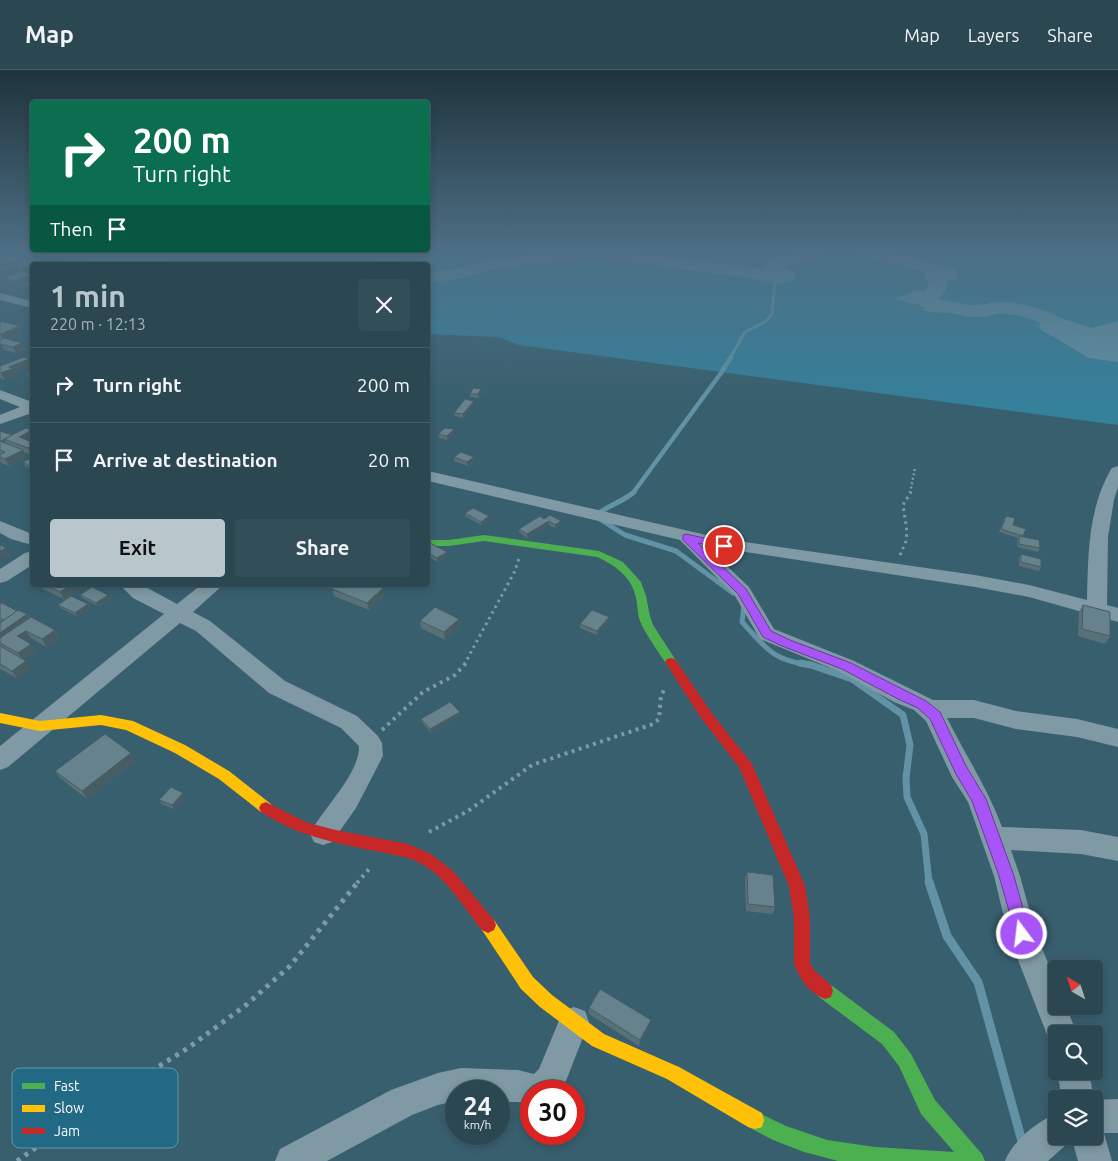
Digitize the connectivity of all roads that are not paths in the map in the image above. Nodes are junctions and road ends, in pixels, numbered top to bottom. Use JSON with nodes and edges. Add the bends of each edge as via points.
{"nodes":[{"id":1,"x":0,"y":394,"type":"edge"},
{"id":2,"x":30,"y":406,"type":"edge"},
{"id":3,"x":30,"y":408,"type":"edge"},
{"id":4,"x":0,"y":420,"type":"edge"},
{"id":5,"x":1118,"y":471,"type":"edge"},
{"id":6,"x":430,"y":476,"type":"edge"},
{"id":7,"x":1110,"y":524,"type":"edge"},
{"id":8,"x":0,"y":526,"type":"edge"},
{"id":9,"x":686,"y":537,"type":"junction"},
{"id":10,"x":30,"y":539,"type":"edge"},
{"id":11,"x":430,"y":543,"type":"edge"},
{"id":12,"x":30,"y":558,"type":"edge"},
{"id":13,"x":0,"y":577,"type":"edge"},
{"id":14,"x":132,"y":587,"type":"edge"},
{"id":15,"x":211,"y":587,"type":"edge"},
{"id":16,"x":179,"y":613,"type":"junction"},
{"id":17,"x":1112,"y":617,"type":"edge"},
{"id":18,"x":929,"y":709,"type":"junction"},
{"id":19,"x":0,"y":718,"type":"edge"},
{"id":20,"x":40,"y":726,"type":"junction"},
{"id":21,"x":1118,"y":738,"type":"edge"},
{"id":22,"x":0,"y":760,"type":"edge"},
{"id":23,"x":323,"y":834,"type":"junction"},
{"id":24,"x":994,"y":838,"type":"junction"},
{"id":25,"x":1118,"y":848,"type":"edge"},
{"id":26,"x":574,"y":1022,"type":"junction"},
{"id":27,"x":1058,"y":1025,"type":"edge"},
{"id":28,"x":1118,"y":1116,"type":"edge"},
{"id":29,"x":1103,"y":1117,"type":"edge"},
{"id":30,"x":1048,"y":1138,"type":"edge"},
{"id":31,"x":1091,"y":1145,"type":"edge"},
{"id":32,"x":292,"y":1161,"type":"edge"},
{"id":33,"x":953,"y":1161,"type":"edge"},
{"id":34,"x":974,"y":1161,"type":"edge"},
{"id":35,"x":1022,"y":1161,"type":"edge"},
{"id":36,"x":1095,"y":1161,"type":"edge"}],
"edges":[{"from":1,"to":2,"type":"street"},
{"from":3,"to":4,"type":"street"},
{"from":5,"to":7,"type":"street","via":[[1112,479]]},
{"from":6,"to":9,"type":"street"},
{"from":7,"to":17,"type":"street","via":[[1097,568]]},
{"from":8,"to":10,"type":"street"},
{"from":9,"to":17,"type":"street","via":[[758,552],[1029,591]]},
{"from":9,"to":18,"type":"street","via":[[742,592],[767,634],[846,666]]},
{"from":11,"to":34,"type":"street","via":[[484,538],[599,554],[620,565],[638,586],[644,618],[651,632],[706,715],[745,764],[797,886],[802,918],[802,964],[808,976],[888,1038],[905,1060],[928,1107]]},
{"from":12,"to":13,"type":"street"},
{"from":14,"to":16,"type":"street"},
{"from":15,"to":16,"type":"street"},
{"from":16,"to":20,"type":"street"},
{"from":16,"to":23,"type":"street","via":[[214,634],[277,687],[349,722],[370,744],[371,756],[347,801]]},
{"from":18,"to":21,"type":"street","via":[[974,709]]},
{"from":18,"to":24,"type":"street","via":[[978,799]]},
{"from":19,"to":20,"type":"street"},
{"from":20,"to":22,"type":"street"},
{"from":20,"to":23,"type":"street","via":[[101,720],[128,725],[180,749],[224,775],[277,816]]},
{"from":23,"to":26,"type":"street","via":[[413,852],[432,862],[489,927],[527,983]]},
{"from":24,"to":25,"type":"street","via":[[1081,842]]},
{"from":24,"to":27,"type":"street","via":[[1022,934]]},
{"from":26,"to":32,"type":"street","via":[[550,1080],[544,1087],[535,1090],[518,1086],[461,1084],[438,1089],[403,1102]]},
{"from":26,"to":33,"type":"street","via":[[598,1040],[674,1073],[777,1132],[827,1151],[869,1158]]},
{"from":28,"to":29,"type":"street"},
{"from":30,"to":35,"type":"street"},
{"from":31,"to":36,"type":"street"}]}
